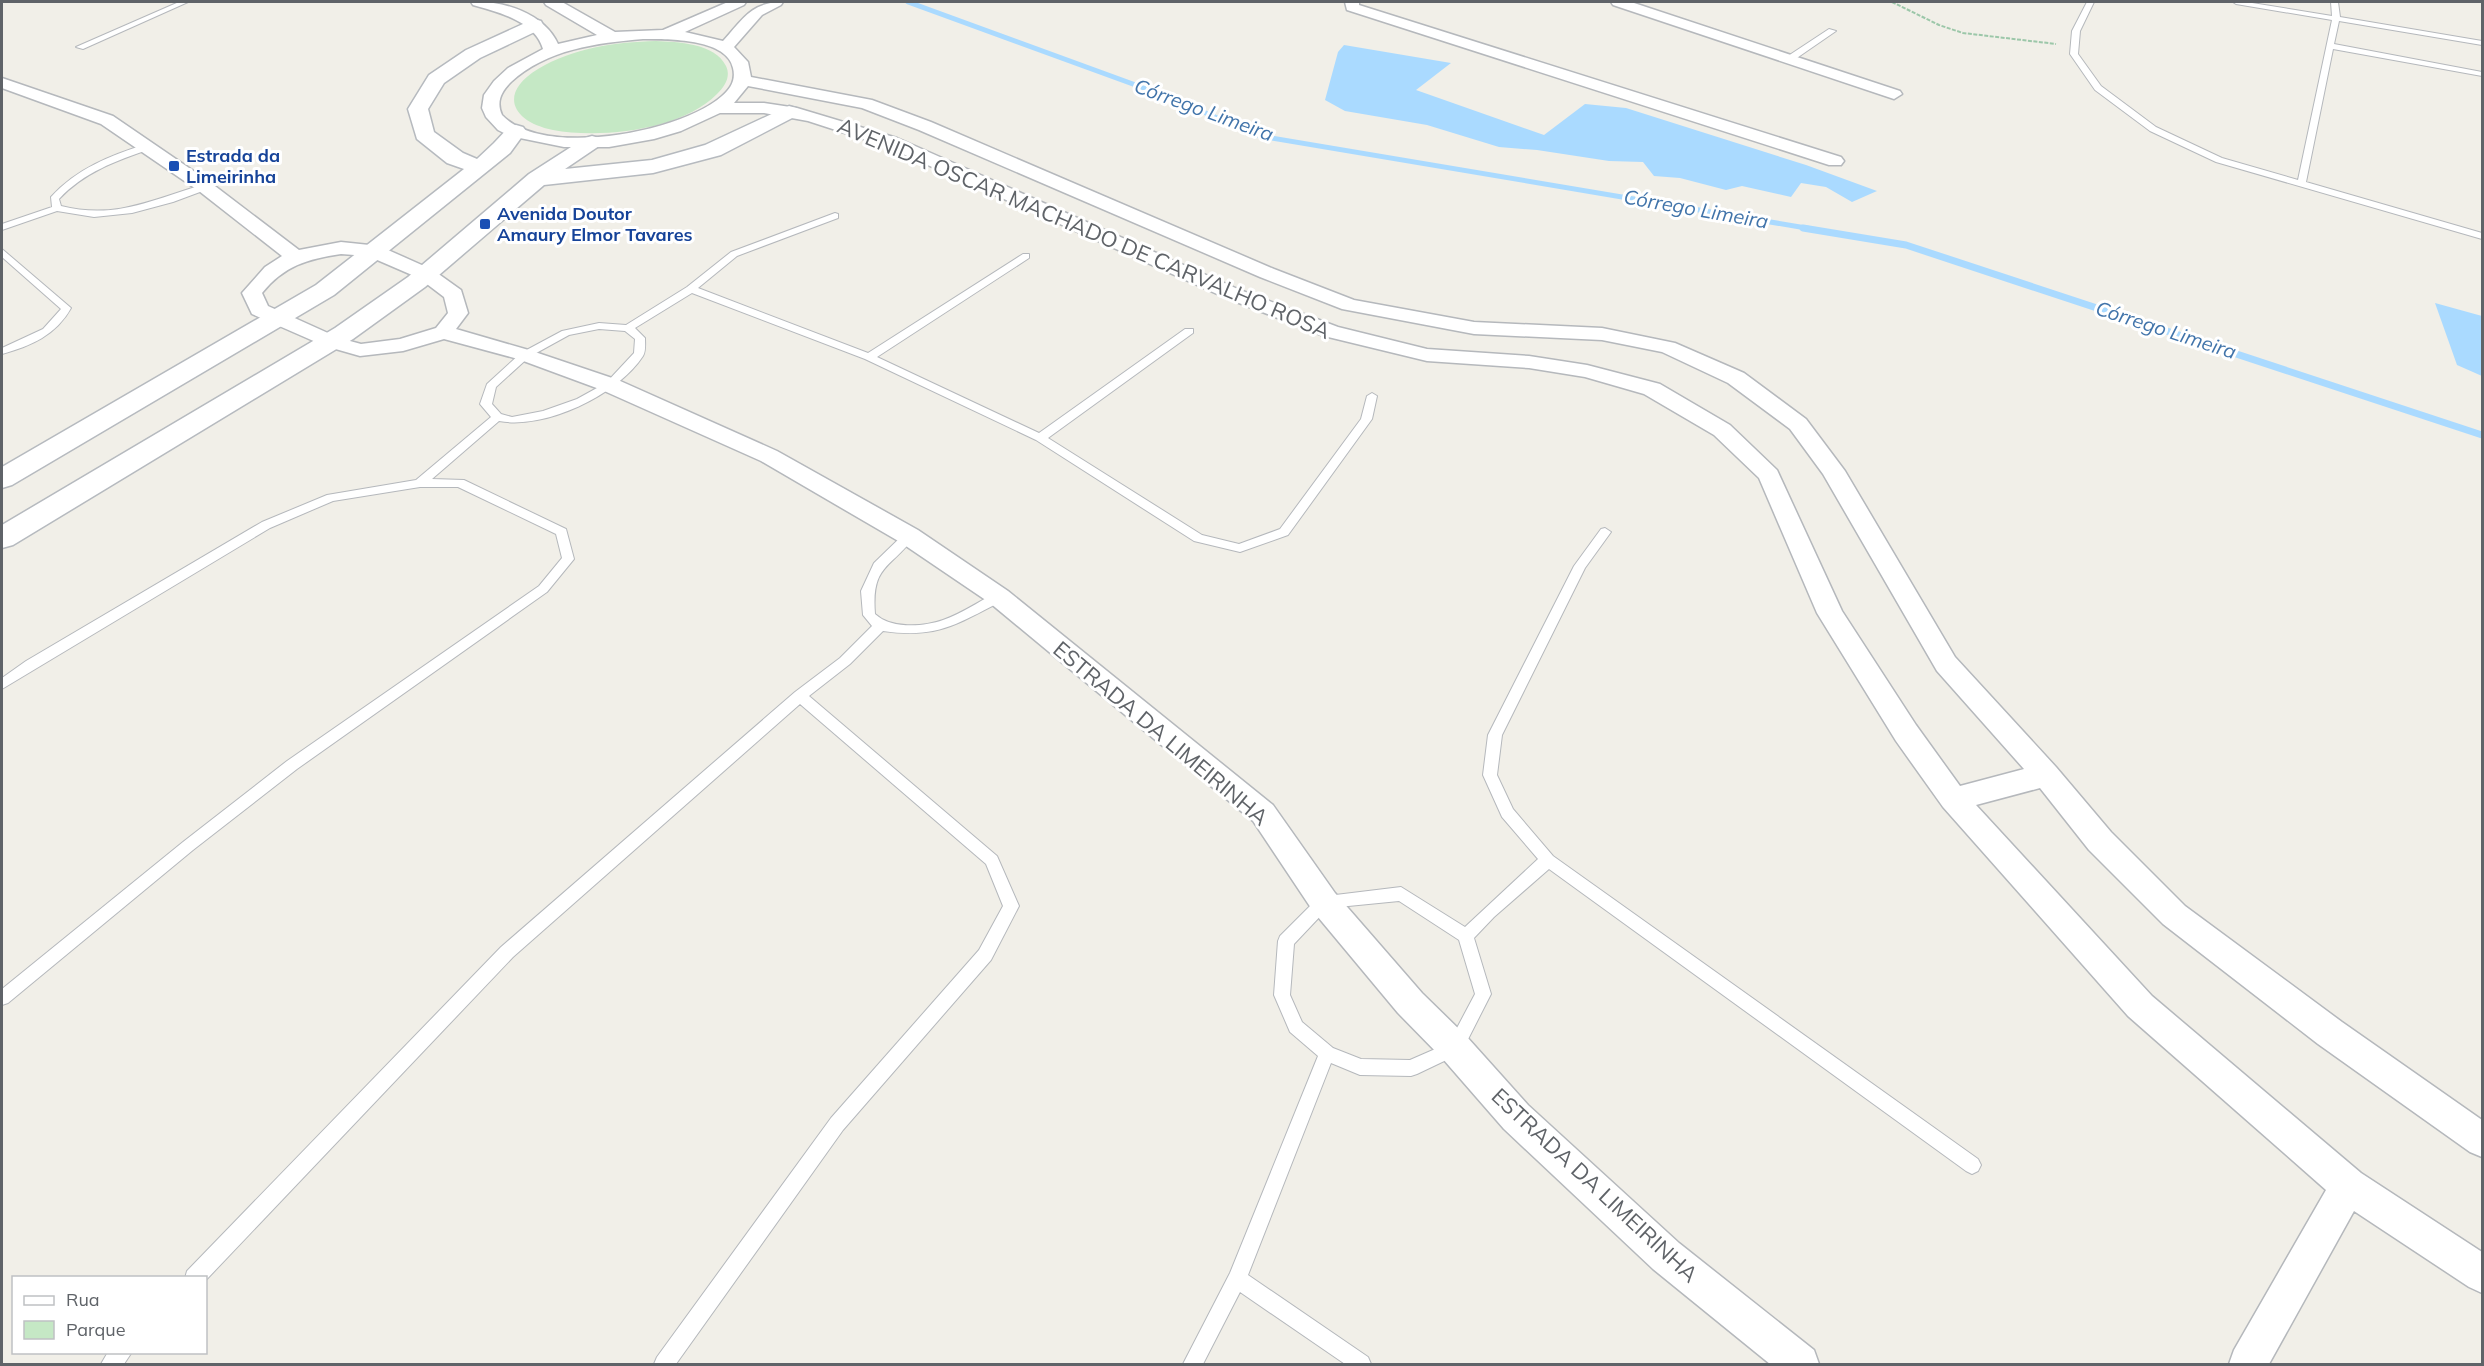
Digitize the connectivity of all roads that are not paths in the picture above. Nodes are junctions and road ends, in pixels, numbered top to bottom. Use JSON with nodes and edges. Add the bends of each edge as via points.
{"nodes":[{"id":1,"x":184,"y":2,"type":"edge"},
{"id":2,"x":478,"y":2,"type":"edge"},
{"id":3,"x":551,"y":2,"type":"edge"},
{"id":4,"x":739,"y":2,"type":"edge"},
{"id":5,"x":776,"y":2,"type":"edge"},
{"id":6,"x":1352,"y":2,"type":"edge"},
{"id":7,"x":2090,"y":2,"type":"edge"},
{"id":8,"x":2236,"y":2,"type":"edge"},
{"id":9,"x":2335,"y":2,"type":"edge"},
{"id":10,"x":1629,"y":3,"type":"edge"},
{"id":11,"x":2336,"y":18,"type":"junction"},
{"id":12,"x":534,"y":25,"type":"junction"},
{"id":13,"x":1832,"y":31,"type":"dead end"},
{"id":14,"x":665,"y":34,"type":"junction"},
{"id":15,"x":612,"y":37,"type":"junction"},
{"id":16,"x":2482,"y":43,"type":"edge"},
{"id":17,"x":2331,"y":46,"type":"junction"},
{"id":18,"x":80,"y":47,"type":"dead end"},
{"id":19,"x":725,"y":48,"type":"junction"},
{"id":20,"x":552,"y":51,"type":"junction"},
{"id":21,"x":1788,"y":60,"type":"junction"},
{"id":22,"x":2482,"y":75,"type":"edge"},
{"id":23,"x":742,"y":80,"type":"junction"},
{"id":24,"x":2,"y":83,"type":"edge"},
{"id":25,"x":1894,"y":94,"type":"dead end"},
{"id":26,"x":717,"y":108,"type":"junction"},
{"id":27,"x":789,"y":112,"type":"junction"},
{"id":28,"x":516,"y":131,"type":"junction"},
{"id":29,"x":592,"y":142,"type":"junction"},
{"id":30,"x":147,"y":147,"type":"junction"},
{"id":31,"x":1835,"y":161,"type":"dead end"},
{"id":32,"x":480,"y":167,"type":"junction"},
{"id":33,"x":1020,"y":167,"type":"junction"},
{"id":34,"x":537,"y":179,"type":"junction"},
{"id":35,"x":987,"y":185,"type":"junction"},
{"id":36,"x":2301,"y":185,"type":"junction"},
{"id":37,"x":205,"y":187,"type":"junction"},
{"id":38,"x":57,"y":208,"type":"junction"},
{"id":39,"x":835,"y":216,"type":"dead end"},
{"id":40,"x":2,"y":227,"type":"edge"},
{"id":41,"x":2482,"y":236,"type":"edge"},
{"id":42,"x":372,"y":250,"type":"junction"},
{"id":43,"x":2,"y":252,"type":"edge"},
{"id":44,"x":294,"y":256,"type":"junction"},
{"id":45,"x":1026,"y":256,"type":"dead end"},
{"id":46,"x":426,"y":274,"type":"junction"},
{"id":47,"x":691,"y":289,"type":"junction"},
{"id":48,"x":279,"y":318,"type":"junction"},
{"id":49,"x":628,"y":328,"type":"junction"},
{"id":50,"x":1509,"y":330,"type":"junction"},
{"id":51,"x":1189,"y":331,"type":"dead end"},
{"id":52,"x":443,"y":332,"type":"junction"},
{"id":53,"x":332,"y":342,"type":"junction"},
{"id":54,"x":2,"y":351,"type":"edge"},
{"id":55,"x":525,"y":355,"type":"junction"},
{"id":56,"x":869,"y":357,"type":"junction"},
{"id":57,"x":1508,"y":361,"type":"junction"},
{"id":58,"x":610,"y":385,"type":"junction"},
{"id":59,"x":1372,"y":396,"type":"dead end"},
{"id":60,"x":497,"y":417,"type":"junction"},
{"id":61,"x":1040,"y":438,"type":"junction"},
{"id":62,"x":2,"y":479,"type":"edge"},
{"id":63,"x":420,"y":483,"type":"junction"},
{"id":64,"x":1605,"y":532,"type":"dead end"},
{"id":65,"x":909,"y":536,"type":"junction"},
{"id":66,"x":2,"y":538,"type":"edge"},
{"id":67,"x":999,"y":597,"type":"junction"},
{"id":68,"x":880,"y":626,"type":"junction"},
{"id":69,"x":2,"y":684,"type":"edge"},
{"id":70,"x":800,"y":696,"type":"junction"},
{"id":71,"x":2046,"y":775,"type":"junction"},
{"id":72,"x":1953,"y":799,"type":"junction"},
{"id":73,"x":1548,"y":860,"type":"junction"},
{"id":74,"x":1324,"y":902,"type":"junction"},
{"id":75,"x":1466,"y":936,"type":"junction"},
{"id":76,"x":2,"y":999,"type":"edge"},
{"id":77,"x":1455,"y":1048,"type":"junction"},
{"id":78,"x":1327,"y":1053,"type":"junction"},
{"id":79,"x":2482,"y":1140,"type":"edge"},
{"id":80,"x":1972,"y":1165,"type":"dead end"},
{"id":81,"x":2348,"y":1186,"type":"junction"},
{"id":82,"x":2482,"y":1274,"type":"edge"},
{"id":83,"x":196,"y":1276,"type":"edge"},
{"id":84,"x":1237,"y":1280,"type":"junction"},
{"id":85,"x":664,"y":1365,"type":"edge"},
{"id":86,"x":1193,"y":1365,"type":"edge"},
{"id":87,"x":1361,"y":1365,"type":"edge"},
{"id":88,"x":1800,"y":1365,"type":"edge"},
{"id":89,"x":2248,"y":1365,"type":"edge"}],
"edges":[{"from":1,"to":18,"type":"lane"},
{"from":2,"to":12,"type":"street"},
{"from":3,"to":15,"type":"street"},
{"from":4,"to":14,"type":"street"},
{"from":5,"to":19,"type":"street","via":[[757,12]]},
{"from":6,"to":31,"type":"street","via":[[1352,6]]},
{"from":7,"to":36,"type":"lane","via":[[2076,31],[2074,54],[2098,88],[2152,129],[2219,160]]},
{"from":8,"to":11,"type":"lane"},
{"from":9,"to":11,"type":"lane"},
{"from":10,"to":21,"type":"street"},
{"from":11,"to":16,"type":"lane"},
{"from":11,"to":17,"type":"lane"},
{"from":12,"to":20,"type":"street","via":[[550,40]]},
{"from":12,"to":32,"type":"street","via":[[473,54],[436,79],[418,109],[424,135],[455,158]]},
{"from":13,"to":21,"type":"lane"},
{"from":14,"to":15,"type":"street"},
{"from":14,"to":19,"type":"street","via":[[699,38]]},
{"from":15,"to":20,"type":"street"},
{"from":17,"to":22,"type":"lane"},
{"from":17,"to":36,"type":"lane"},
{"from":19,"to":23,"type":"street","via":[[736,55],[743,67]]},
{"from":20,"to":28,"type":"street","via":[[507,76],[494,90],[490,104],[495,117]]},
{"from":21,"to":25,"type":"street"},
{"from":23,"to":26,"type":"street","via":[[734,94]]},
{"from":23,"to":33,"type":"street","name":"AVENIDA OSCAR MACHADO DE CARVALHO ROSA","via":[[866,104]]},
{"from":24,"to":30,"type":"street","via":[[107,120]]},
{"from":26,"to":27,"type":"street","name":"AVENIDA OSCAR MACHADO DE CARVALHO ROSA"},
{"from":26,"to":29,"type":"street","via":[[661,131]]},
{"from":27,"to":34,"type":"street","via":[[713,150],[663,163]]},
{"from":27,"to":35,"type":"street","name":"AVENIDA OSCAR MACHADO DE CARVALHO ROSA","via":[[891,142]]},
{"from":28,"to":29,"type":"street","via":[[559,142]]},
{"from":28,"to":32,"type":"street"},
{"from":29,"to":34,"type":"street"},
{"from":30,"to":37,"type":"street"},
{"from":30,"to":38,"type":"lane","via":[[100,164],[67,182],[54,199]]},
{"from":32,"to":42,"type":"street"},
{"from":33,"to":35,"type":"street"},
{"from":33,"to":50,"type":"street","name":"AVENIDA OSCAR MACHADO DE CARVALHO ROSA","via":[[1349,305],[1474,328]]},
{"from":34,"to":46,"type":"street"},
{"from":35,"to":57,"type":"street","name":"AVENIDA OSCAR MACHADO DE CARVALHO ROSA","via":[[1233,294],[1331,332],[1427,355]]},
{"from":36,"to":41,"type":"lane"},
{"from":37,"to":38,"type":"lane","via":[[162,204],[118,214],[76,215]]},
{"from":37,"to":44,"type":"street"},
{"from":38,"to":40,"type":"lane"},
{"from":39,"to":47,"type":"lane","via":[[734,254]]},
{"from":42,"to":44,"type":"street","via":[[341,248]]},
{"from":42,"to":46,"type":"street"},
{"from":42,"to":48,"type":"street","via":[[325,290]]},
{"from":43,"to":54,"type":"lane","via":[[66,308],[59,323],[37,338]]},
{"from":44,"to":48,"type":"street","via":[[266,273],[252,293],[259,310]]},
{"from":45,"to":56,"type":"lane"},
{"from":46,"to":52,"type":"street","via":[[454,294],[458,313]]},
{"from":46,"to":53,"type":"street"},
{"from":47,"to":49,"type":"lane"},
{"from":47,"to":56,"type":"lane"},
{"from":48,"to":53,"type":"street"},
{"from":48,"to":62,"type":"street"},
{"from":49,"to":55,"type":"lane","via":[[599,326],[566,333]]},
{"from":49,"to":58,"type":"lane","via":[[640,338],[639,354]]},
{"from":50,"to":57,"type":"street"},
{"from":50,"to":71,"type":"street","name":"AVENIDA OSCAR MACHADO DE CARVALHO ROSA","via":[[1602,334],[1668,347],[1736,378],[1798,424],[1833,471],[1946,664]]},
{"from":51,"to":61,"type":"lane"},
{"from":52,"to":53,"type":"street","via":[[403,345],[360,350]]},
{"from":52,"to":55,"type":"street","name":"ESTRADA DA LIMEIRINHA"},
{"from":53,"to":66,"type":"street"},
{"from":55,"to":58,"type":"street","name":"ESTRADA DA LIMEIRINHA"},
{"from":55,"to":60,"type":"lane","via":[[491,386],[486,404]]},
{"from":56,"to":61,"type":"lane"},
{"from":57,"to":72,"type":"street","name":"AVENIDA OSCAR MACHADO DE CARVALHO ROSA","via":[[1587,371],[1652,389],[1722,430],[1769,475],[1830,613]]},
{"from":58,"to":60,"type":"lane","via":[[545,414],[512,420]]},
{"from":58,"to":65,"type":"street","name":"ESTRADA DA LIMEIRINHA","via":[[769,456]]},
{"from":59,"to":61,"type":"lane","via":[[1366,419],[1284,532],[1240,548],[1198,538]]},
{"from":60,"to":63,"type":"lane"},
{"from":63,"to":69,"type":"lane","via":[[331,498],[266,525]]},
{"from":63,"to":76,"type":"lane","via":[[460,483],[561,532],[568,559],[543,589],[292,765]]},
{"from":64,"to":73,"type":"lane","via":[[1580,566],[1496,735],[1490,776],[1507,813]]},
{"from":65,"to":67,"type":"street","name":"ESTRADA DA LIMEIRINHA"},
{"from":65,"to":68,"type":"lane","via":[[878,566],[867,591],[869,615]]},
{"from":67,"to":68,"type":"lane","via":[[945,625],[907,630]]},
{"from":67,"to":74,"type":"street","name":"ESTRADA DA LIMEIRINHA","via":[[1263,813]]},
{"from":68,"to":70,"type":"lane","via":[[845,661]]},
{"from":70,"to":83,"type":"lane","via":[[507,951]]},
{"from":70,"to":85,"type":"lane","via":[[992,860],[1011,906],[985,955],[837,1124]]},
{"from":71,"to":72,"type":"street"},
{"from":71,"to":79,"type":"street","name":"AVENIDA OSCAR MACHADO DE CARVALHO ROSA","via":[[2100,841],[2174,915],[2330,1033]]},
{"from":72,"to":81,"type":"street","name":"AVENIDA OSCAR MACHADO DE CARVALHO ROSA","via":[[2140,1006]]},
{"from":73,"to":75,"type":"lane"},
{"from":73,"to":80,"type":"lane"},
{"from":74,"to":75,"type":"lane","via":[[1401,894]]},
{"from":74,"to":77,"type":"street","name":"ESTRADA DA LIMEIRINHA","via":[[1410,1003]]},
{"from":74,"to":78,"type":"lane","via":[[1286,941],[1282,995],[1296,1027]]},
{"from":75,"to":77,"type":"lane","via":[[1483,994]]},
{"from":77,"to":78,"type":"lane","via":[[1411,1068],[1360,1068]]},
{"from":77,"to":88,"type":"street","name":"ESTRADA DA LIMEIRINHA","via":[[1516,1117],[1650,1240]]},
{"from":78,"to":84,"type":"lane"},
{"from":81,"to":82,"type":"street","name":"AVENIDA OSCAR MACHADO DE CARVALHO ROSA"},
{"from":81,"to":89,"type":"street"},
{"from":84,"to":86,"type":"lane"},
{"from":84,"to":87,"type":"lane"}]}
